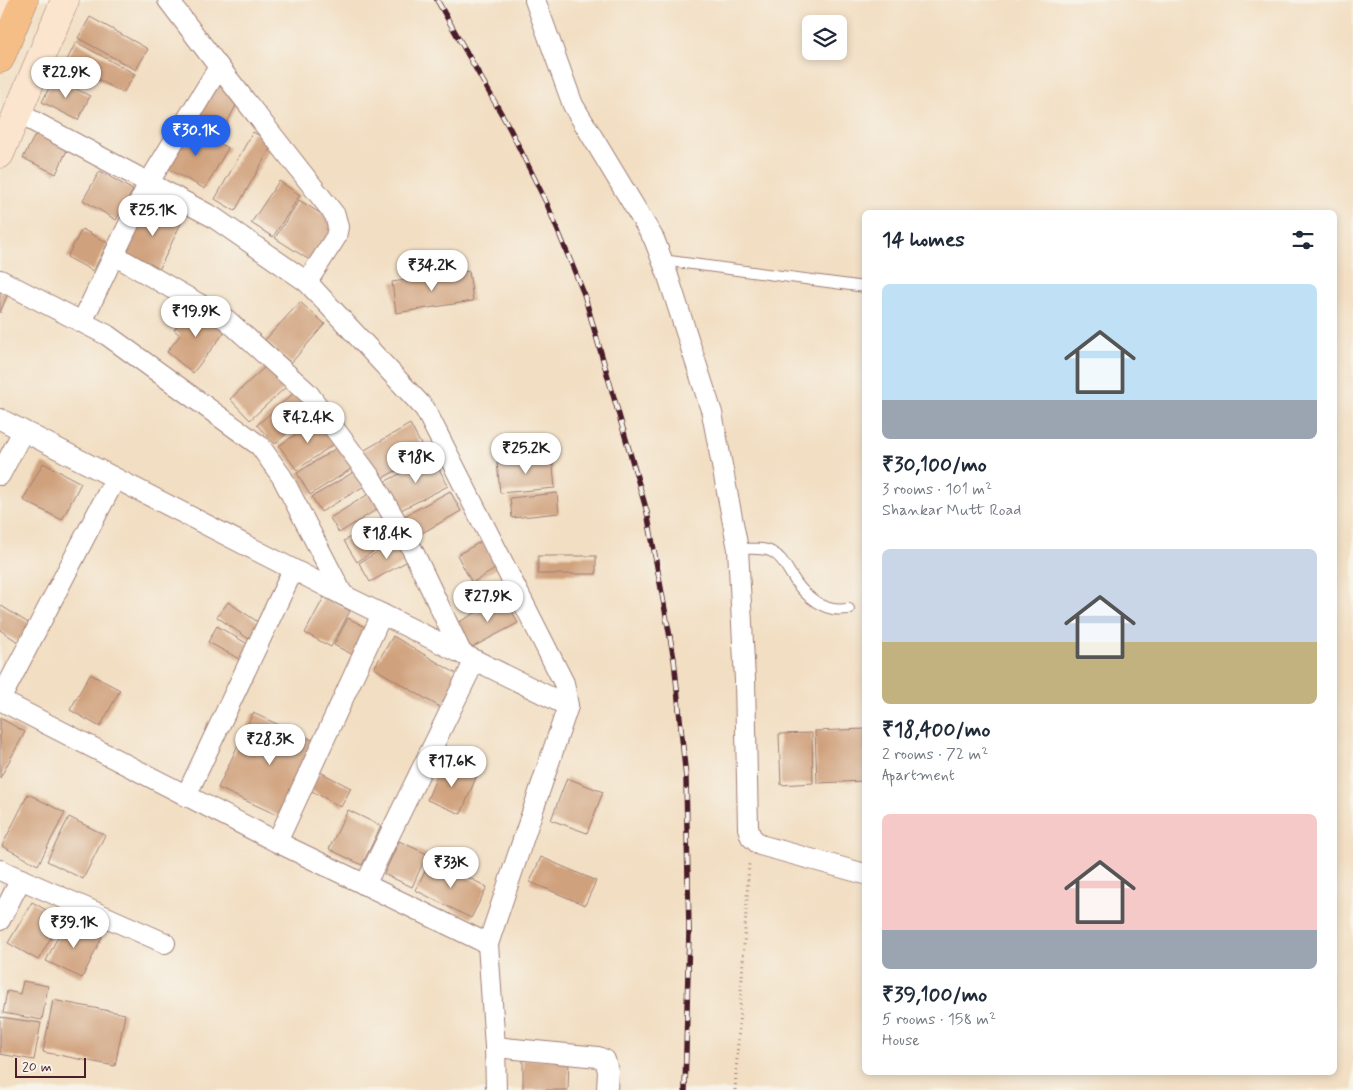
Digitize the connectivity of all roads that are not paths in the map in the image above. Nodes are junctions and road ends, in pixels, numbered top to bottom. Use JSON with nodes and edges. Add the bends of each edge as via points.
{"nodes":[{"id":1,"x":3,"y":0,"type":"edge"},
{"id":2,"x":24,"y":0,"type":"edge"},
{"id":3,"x":65,"y":0,"type":"edge"},
{"id":4,"x":168,"y":0,"type":"edge"},
{"id":5,"x":535,"y":0,"type":"edge"},
{"id":6,"x":0,"y":6,"type":"edge"},
{"id":7,"x":0,"y":59,"type":"edge"},
{"id":8,"x":219,"y":67,"type":"junction"},
{"id":9,"x":18,"y":113,"type":"junction"},
{"id":10,"x":0,"y":154,"type":"edge"},
{"id":11,"x":149,"y":182,"type":"junction"},
{"id":12,"x":114,"y":255,"type":"junction"},
{"id":13,"x":662,"y":260,"type":"junction"},
{"id":14,"x":0,"y":280,"type":"edge"},
{"id":15,"x":307,"y":282,"type":"junction"},
{"id":16,"x":862,"y":288,"type":"edge"},
{"id":17,"x":82,"y":322,"type":"junction"},
{"id":18,"x":0,"y":419,"type":"edge"},
{"id":19,"x":23,"y":431,"type":"junction"},
{"id":20,"x":0,"y":476,"type":"edge"},
{"id":21,"x":115,"y":479,"type":"junction"},
{"id":22,"x":738,"y":549,"type":"junction"},
{"id":23,"x":293,"y":570,"type":"junction"},
{"id":24,"x":343,"y":595,"type":"junction"},
{"id":25,"x":849,"y":609,"type":"dead end"},
{"id":26,"x":382,"y":614,"type":"junction"},
{"id":27,"x":468,"y":657,"type":"junction"},
{"id":28,"x":568,"y":706,"type":"junction"},
{"id":29,"x":186,"y":796,"type":"junction"},
{"id":30,"x":277,"y":842,"type":"junction"},
{"id":31,"x":0,"y":870,"type":"edge"},
{"id":32,"x":862,"y":873,"type":"edge"},
{"id":33,"x":22,"y":879,"type":"junction"},
{"id":34,"x":365,"y":885,"type":"junction"},
{"id":35,"x":0,"y":920,"type":"edge"},
{"id":36,"x":165,"y":943,"type":"dead end"},
{"id":37,"x":488,"y":944,"type":"junction"},
{"id":38,"x":496,"y":1047,"type":"junction"},
{"id":39,"x":496,"y":1090,"type":"edge"},
{"id":40,"x":607,"y":1090,"type":"edge"}],
"edges":[{"from":1,"to":6,"type":"main road"},
{"from":2,"to":7,"type":"main road"},
{"from":3,"to":9,"type":"main road"},
{"from":4,"to":8,"type":"street"},
{"from":5,"to":13,"type":"street","via":[[573,105],[654,239]]},
{"from":8,"to":11,"type":"street"},
{"from":8,"to":15,"type":"street","via":[[335,215],[336,237]]},
{"from":9,"to":10,"type":"main road"},
{"from":9,"to":11,"type":"street"},
{"from":11,"to":12,"type":"street"},
{"from":11,"to":15,"type":"street","via":[[213,217]]},
{"from":12,"to":17,"type":"street"},
{"from":12,"to":27,"type":"street","via":[[227,320],[308,393],[370,478],[412,549]]},
{"from":13,"to":16,"type":"lane"},
{"from":13,"to":22,"type":"street","via":[[712,414]]},
{"from":14,"to":17,"type":"street"},
{"from":15,"to":28,"type":"street","via":[[424,409],[564,683]]},
{"from":17,"to":24,"type":"street","via":[[106,335],[260,446],[282,477]]},
{"from":18,"to":19,"type":"street"},
{"from":19,"to":20,"type":"street"},
{"from":19,"to":21,"type":"street"},
{"from":21,"to":23,"type":"street"},
{"from":21,"to":29,"type":"street","via":[[0,700]]},
{"from":22,"to":25,"type":"lane","via":[[772,552],[782,560],[797,586],[806,594],[833,609]]},
{"from":22,"to":32,"type":"street","via":[[748,828],[751,837],[760,845]]},
{"from":23,"to":24,"type":"street"},
{"from":23,"to":29,"type":"street"},
{"from":24,"to":26,"type":"street"},
{"from":26,"to":27,"type":"street"},
{"from":26,"to":30,"type":"street"},
{"from":27,"to":28,"type":"street"},
{"from":27,"to":34,"type":"street"},
{"from":28,"to":37,"type":"street"},
{"from":29,"to":30,"type":"street"},
{"from":30,"to":34,"type":"street"},
{"from":31,"to":33,"type":"street"},
{"from":33,"to":35,"type":"street"},
{"from":33,"to":36,"type":"street"},
{"from":34,"to":37,"type":"street"},
{"from":37,"to":38,"type":"street"},
{"from":38,"to":39,"type":"street"},
{"from":38,"to":40,"type":"street","via":[[598,1057],[605,1060],[608,1070]]}]}
